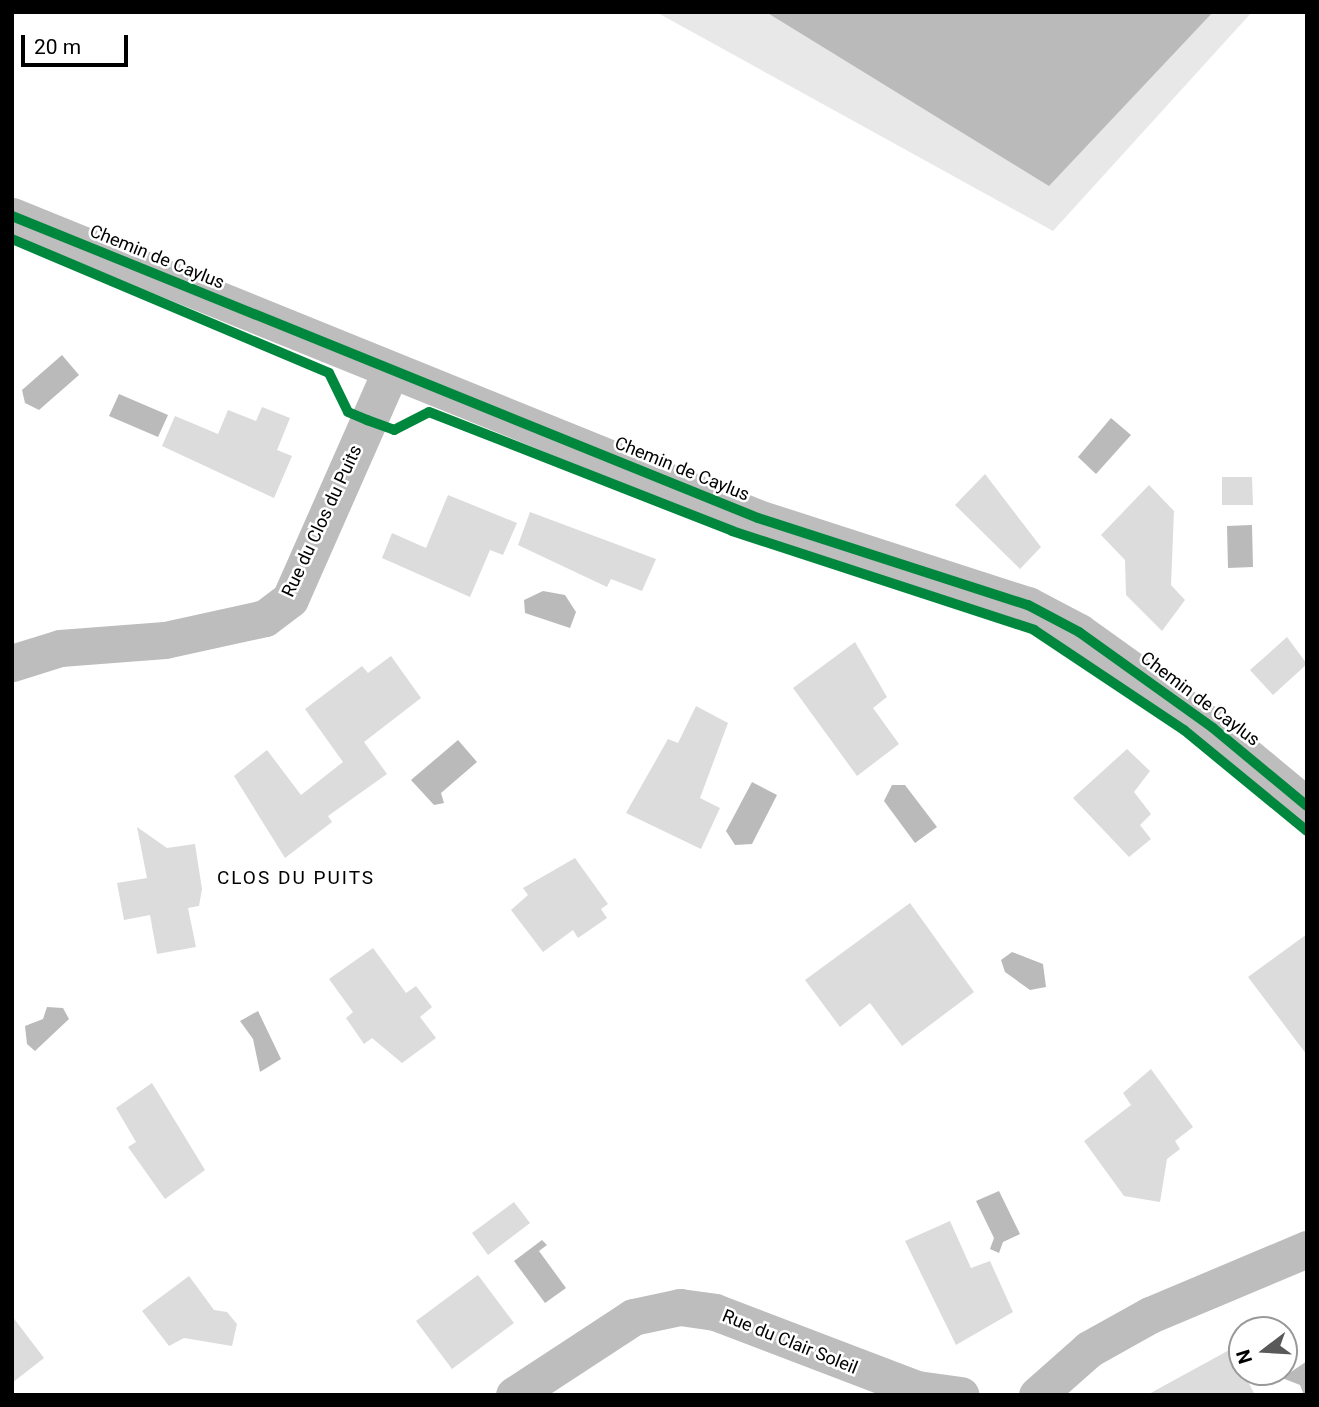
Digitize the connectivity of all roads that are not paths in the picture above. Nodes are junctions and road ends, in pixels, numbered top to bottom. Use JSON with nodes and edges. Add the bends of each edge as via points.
{"nodes":[{"id":1,"x":16,"y":223,"type":"edge"},
{"id":2,"x":390,"y":372,"type":"junction"},
{"id":3,"x":12,"y":663,"type":"edge"},
{"id":4,"x":1307,"y":806,"type":"edge"},
{"id":5,"x":1307,"y":1249,"type":"edge"},
{"id":6,"x":514,"y":1395,"type":"edge"},
{"id":7,"x":961,"y":1395,"type":"edge"},
{"id":8,"x":1037,"y":1395,"type":"edge"}],
"edges":[{"from":1,"to":2,"type":"street","name":"Chemin de Caylus"},
{"from":2,"to":3,"type":"street","name":"Rue du Clos du Puits","via":[[290,599],[265,618],[165,640],[61,648]]},
{"from":2,"to":4,"type":"street","name":"Chemin de Caylus","via":[[758,518],[1028,604],[1079,632],[1213,729]]},
{"from":5,"to":8,"type":"street","via":[[1150,1315],[1089,1349]]},
{"from":6,"to":7,"type":"street","name":"Rue du Clair Soleil","via":[[633,1317],[680,1307],[715,1312],[917,1389]]}]}
